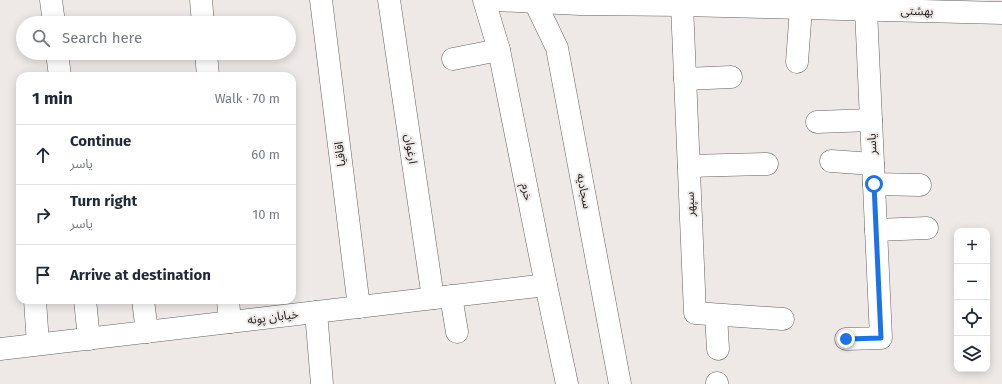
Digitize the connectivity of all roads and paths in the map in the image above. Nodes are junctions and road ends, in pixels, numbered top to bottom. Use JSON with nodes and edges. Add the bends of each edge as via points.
{"nodes":[{"id":1,"x":51,"y":0,"type":"edge"},
{"id":2,"x":201,"y":0,"type":"edge"},
{"id":3,"x":321,"y":0,"type":"edge"},
{"id":4,"x":389,"y":0,"type":"edge"},
{"id":5,"x":484,"y":0,"type":"edge"},
{"id":6,"x":495,"y":0,"type":"edge"},
{"id":7,"x":535,"y":1,"type":"edge"},
{"id":8,"x":682,"y":5,"type":"junction"},
{"id":9,"x":801,"y":8,"type":"junction"},
{"id":10,"x":866,"y":10,"type":"junction"},
{"id":11,"x":1002,"y":13,"type":"edge"},
{"id":12,"x":53,"y":16,"type":"edge"},
{"id":13,"x":202,"y":16,"type":"edge"},
{"id":14,"x":499,"y":50,"type":"junction"},
{"id":15,"x":453,"y":59,"type":"dead end"},
{"id":16,"x":58,"y":60,"type":"edge"},
{"id":17,"x":207,"y":60,"type":"edge"},
{"id":18,"x":797,"y":62,"type":"dead end"},
{"id":19,"x":59,"y":72,"type":"edge"},
{"id":20,"x":208,"y":72,"type":"edge"},
{"id":21,"x":731,"y":77,"type":"dead end"},
{"id":22,"x":685,"y":79,"type":"junction"},
{"id":23,"x":871,"y":120,"type":"junction"},
{"id":24,"x":817,"y":122,"type":"dead end"},
{"id":25,"x":831,"y":161,"type":"dead end"},
{"id":26,"x":767,"y":164,"type":"dead end"},
{"id":27,"x":689,"y":166,"type":"junction"},
{"id":28,"x":874,"y":174,"type":"junction"},
{"id":29,"x":920,"y":185,"type":"dead end"},
{"id":30,"x":927,"y":228,"type":"dead end"},
{"id":31,"x":876,"y":230,"type":"junction"},
{"id":32,"x":546,"y":285,"type":"junction"},
{"id":33,"x":442,"y":297,"type":"junction"},
{"id":34,"x":35,"y":304,"type":"edge"},
{"id":35,"x":85,"y":304,"type":"edge"},
{"id":36,"x":144,"y":304,"type":"edge"},
{"id":37,"x":228,"y":304,"type":"edge"},
{"id":38,"x":359,"y":307,"type":"junction"},
{"id":39,"x":301,"y":309,"type":"edge"},
{"id":40,"x":716,"y":315,"type":"junction"},
{"id":41,"x":784,"y":319,"type":"dead end"},
{"id":42,"x":230,"y":322,"type":"junction"},
{"id":43,"x":147,"y":332,"type":"junction"},
{"id":44,"x":457,"y":332,"type":"dead end"},
{"id":45,"x":89,"y":339,"type":"junction"},
{"id":46,"x":846,"y":339,"type":"dead end"},
{"id":47,"x":38,"y":344,"type":"junction"},
{"id":48,"x":0,"y":349,"type":"edge"},
{"id":49,"x":718,"y":349,"type":"dead end"},
{"id":50,"x":322,"y":384,"type":"edge"},
{"id":51,"x":567,"y":384,"type":"edge"},
{"id":52,"x":620,"y":384,"type":"edge"}],
"edges":[{"from":1,"to":12,"type":"street"},
{"from":2,"to":13,"type":"street"},
{"from":3,"to":38,"type":"street","name":"اقاقیا"},
{"from":4,"to":33,"type":"street","name":"ارغوان"},
{"from":5,"to":14,"type":"street","name":"خرم"},
{"from":6,"to":7,"type":"street","name":"بهشتی"},
{"from":7,"to":8,"type":"street","name":"بهشتی"},
{"from":7,"to":52,"type":"street","name":"سجادیه","via":[[557,48]]},
{"from":8,"to":9,"type":"street","name":"بهشتی"},
{"from":8,"to":22,"type":"street","name":"سپهر"},
{"from":9,"to":10,"type":"street","name":"بهشتی"},
{"from":9,"to":18,"type":"street"},
{"from":10,"to":11,"type":"street","name":"بهشتی"},
{"from":10,"to":23,"type":"street","name":"یاسر"},
{"from":14,"to":15,"type":"street"},
{"from":14,"to":32,"type":"street","name":"خرم"},
{"from":16,"to":19,"type":"street"},
{"from":17,"to":20,"type":"street"},
{"from":21,"to":22,"type":"street"},
{"from":22,"to":27,"type":"street","name":"سپهر"},
{"from":23,"to":24,"type":"street"},
{"from":23,"to":28,"type":"street","name":"یاسر"},
{"from":25,"to":28,"type":"street"},
{"from":26,"to":27,"type":"street"},
{"from":27,"to":40,"type":"street","name":"سپهر","via":[[695,314]]},
{"from":28,"to":29,"type":"street"},
{"from":28,"to":31,"type":"street","name":"یاسر"},
{"from":30,"to":31,"type":"street"},
{"from":31,"to":46,"type":"street","name":"یاسر","via":[[881,338]]},
{"from":32,"to":33,"type":"street","name":"خیابان پونه"},
{"from":32,"to":51,"type":"street","name":"خرم"},
{"from":33,"to":38,"type":"street","name":"خیابان پونه"},
{"from":33,"to":44,"type":"street","name":"ارغوان"},
{"from":34,"to":47,"type":"street"},
{"from":35,"to":45,"type":"street"},
{"from":36,"to":43,"type":"street"},
{"from":37,"to":42,"type":"street"},
{"from":38,"to":39,"type":"street","name":"خیابان پونه"},
{"from":39,"to":42,"type":"street","name":"خیابان پونه"},
{"from":39,"to":50,"type":"street"},
{"from":40,"to":41,"type":"street","name":"سپهر"},
{"from":40,"to":49,"type":"street"},
{"from":42,"to":43,"type":"street","name":"خیابان پونه"},
{"from":43,"to":45,"type":"street","name":"خیابان پونه"},
{"from":45,"to":47,"type":"street","name":"خیابان پونه"},
{"from":47,"to":48,"type":"street","name":"خیابان پونه"}]}
